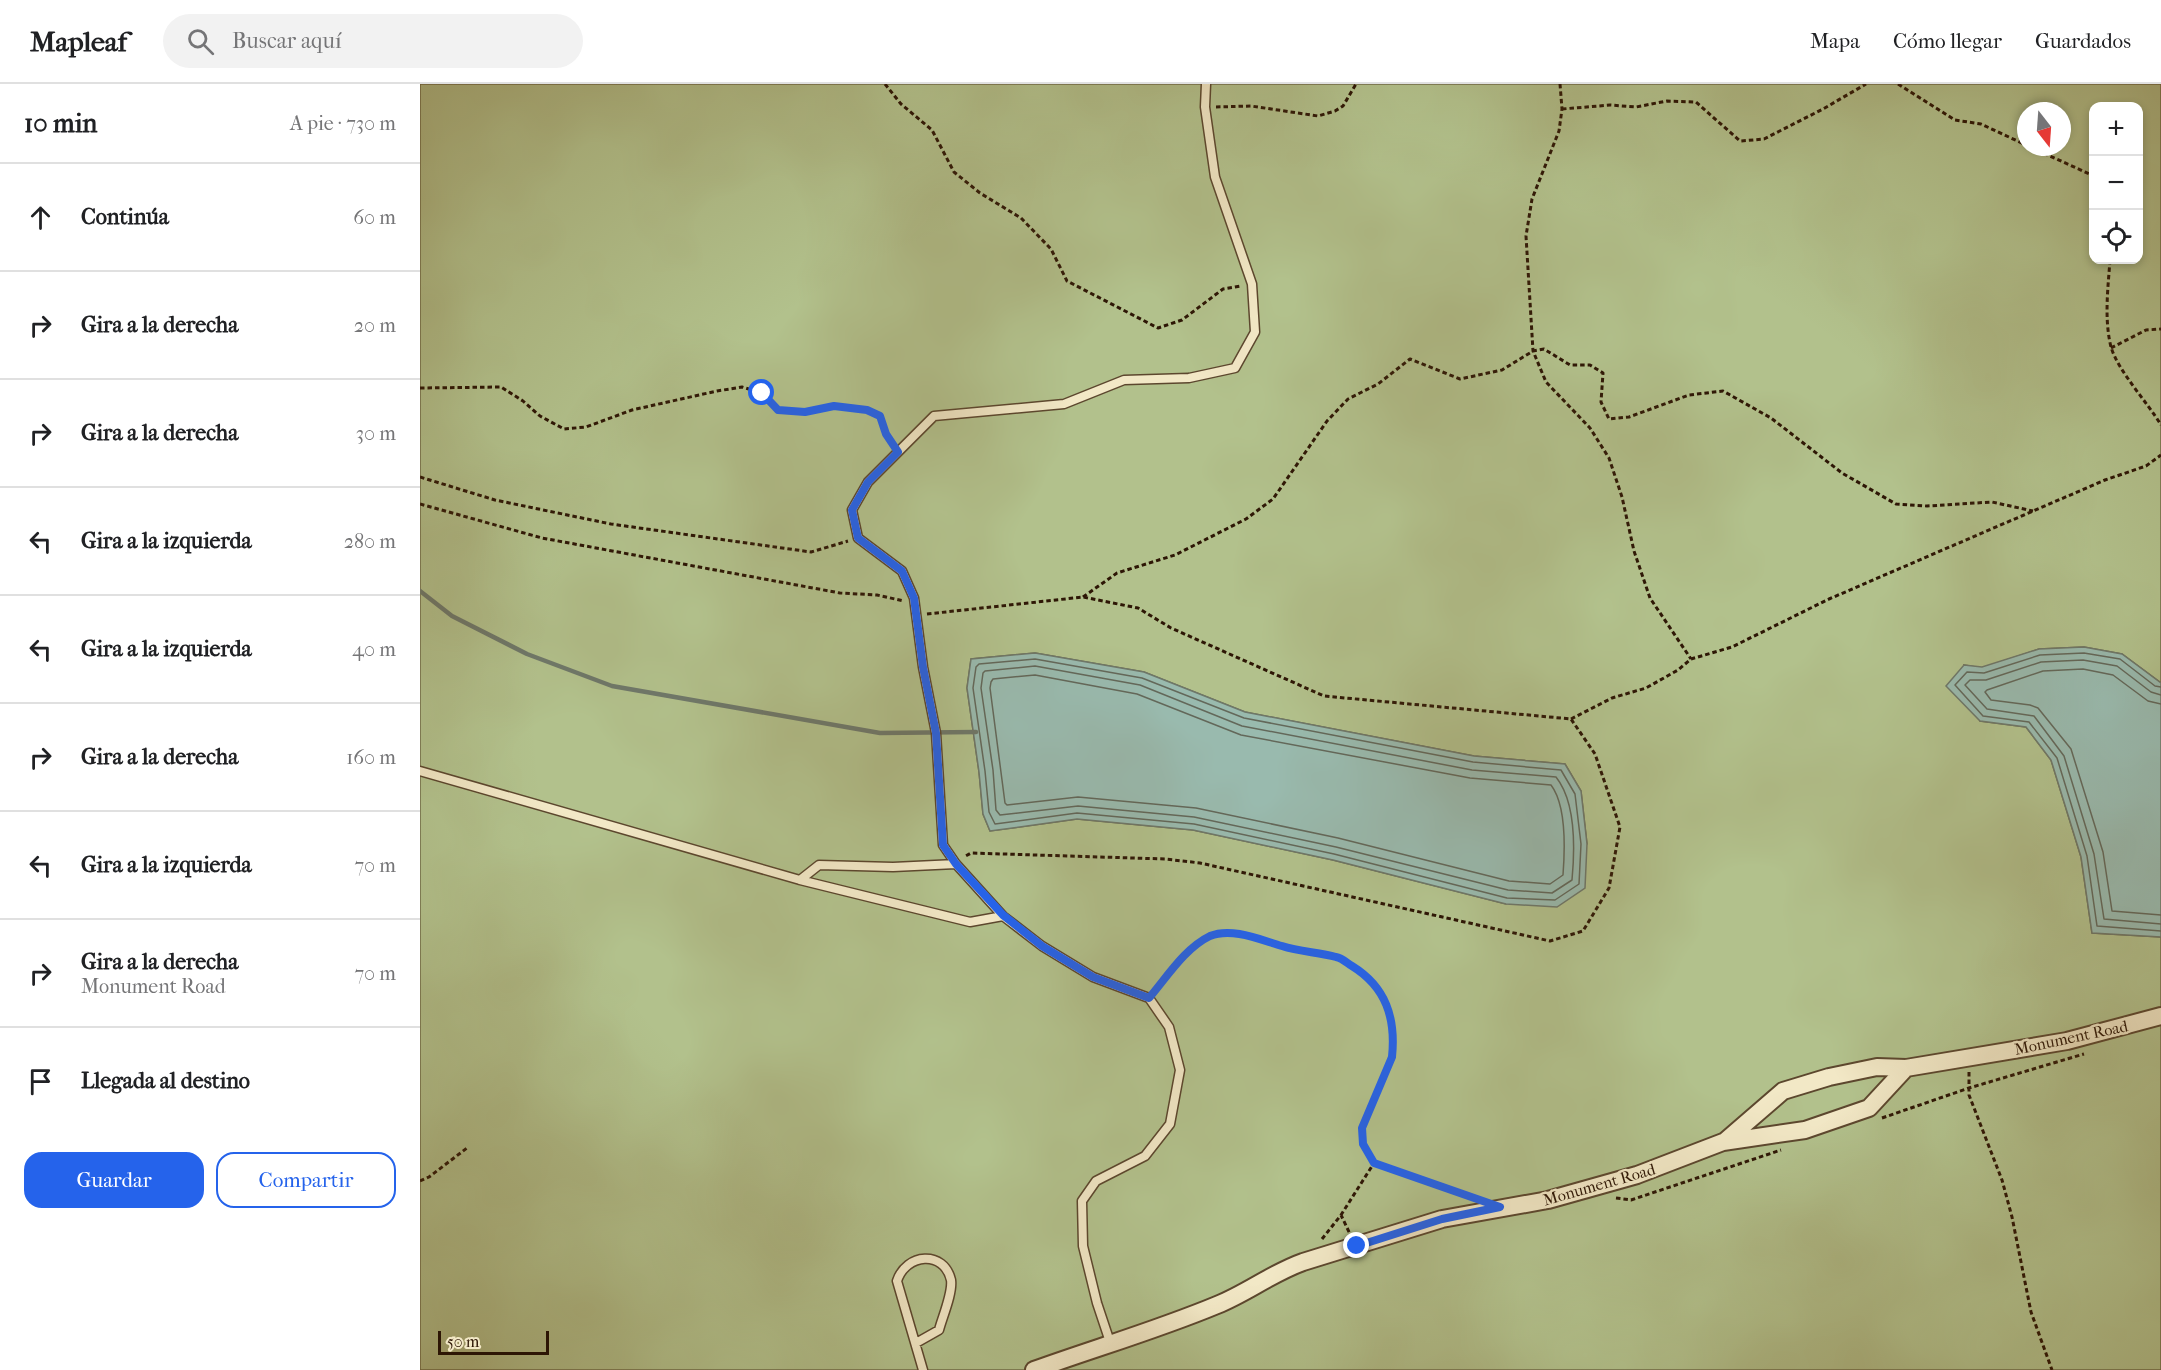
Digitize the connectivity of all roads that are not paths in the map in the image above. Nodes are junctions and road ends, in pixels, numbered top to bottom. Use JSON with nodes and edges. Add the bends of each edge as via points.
{"nodes":[{"id":1,"x":1206,"y":84,"type":"edge"},
{"id":2,"x":420,"y":771,"type":"edge"},
{"id":3,"x":956,"y":864,"type":"junction"},
{"id":4,"x":800,"y":880,"type":"junction"},
{"id":5,"x":1003,"y":915,"type":"junction"},
{"id":6,"x":2161,"y":1017,"type":"edge"},
{"id":7,"x":1906,"y":1068,"type":"junction"},
{"id":8,"x":1723,"y":1142,"type":"junction"},
{"id":9,"x":1110,"y":1342,"type":"junction"},
{"id":10,"x":915,"y":1343,"type":"junction"},
{"id":11,"x":923,"y":1370,"type":"edge"},
{"id":12,"x":1034,"y":1370,"type":"edge"}],
"edges":[{"from":1,"to":3,"type":"lane","via":[[1205,107],[1215,177],[1252,284],[1255,332],[1235,368],[1189,378],[1124,380],[1064,404],[934,416],[868,482],[852,510],[858,538],[902,571],[914,598],[936,733],[943,845]]},
{"from":2,"to":4,"type":"lane"},
{"from":3,"to":4,"type":"lane","via":[[819,865]]},
{"from":3,"to":5,"type":"lane"},
{"from":4,"to":5,"type":"lane","via":[[970,922]]},
{"from":5,"to":9,"type":"lane","via":[[1042,946],[1093,977],[1149,998],[1169,1027],[1180,1070],[1170,1124],[1145,1156],[1096,1181],[1082,1202],[1083,1246]]},
{"from":6,"to":7,"type":"street","name":"Monument Road","via":[[2067,1041]]},
{"from":7,"to":8,"type":"street","name":"Monument Road","via":[[1869,1108],[1804,1130]]},
{"from":7,"to":8,"type":"street","via":[[1877,1067],[1783,1090]]},
{"from":8,"to":9,"type":"street","name":"Monument Road","via":[[1637,1175],[1548,1200],[1442,1219],[1285,1268],[1230,1299],[1173,1323]]},
{"from":9,"to":12,"type":"street","name":"Monument Road"},
{"from":10,"to":10,"type":"lane","via":[[897,1281],[908,1264],[920,1259],[934,1260],[945,1268],[951,1287],[939,1330]]},
{"from":10,"to":11,"type":"lane"}]}
